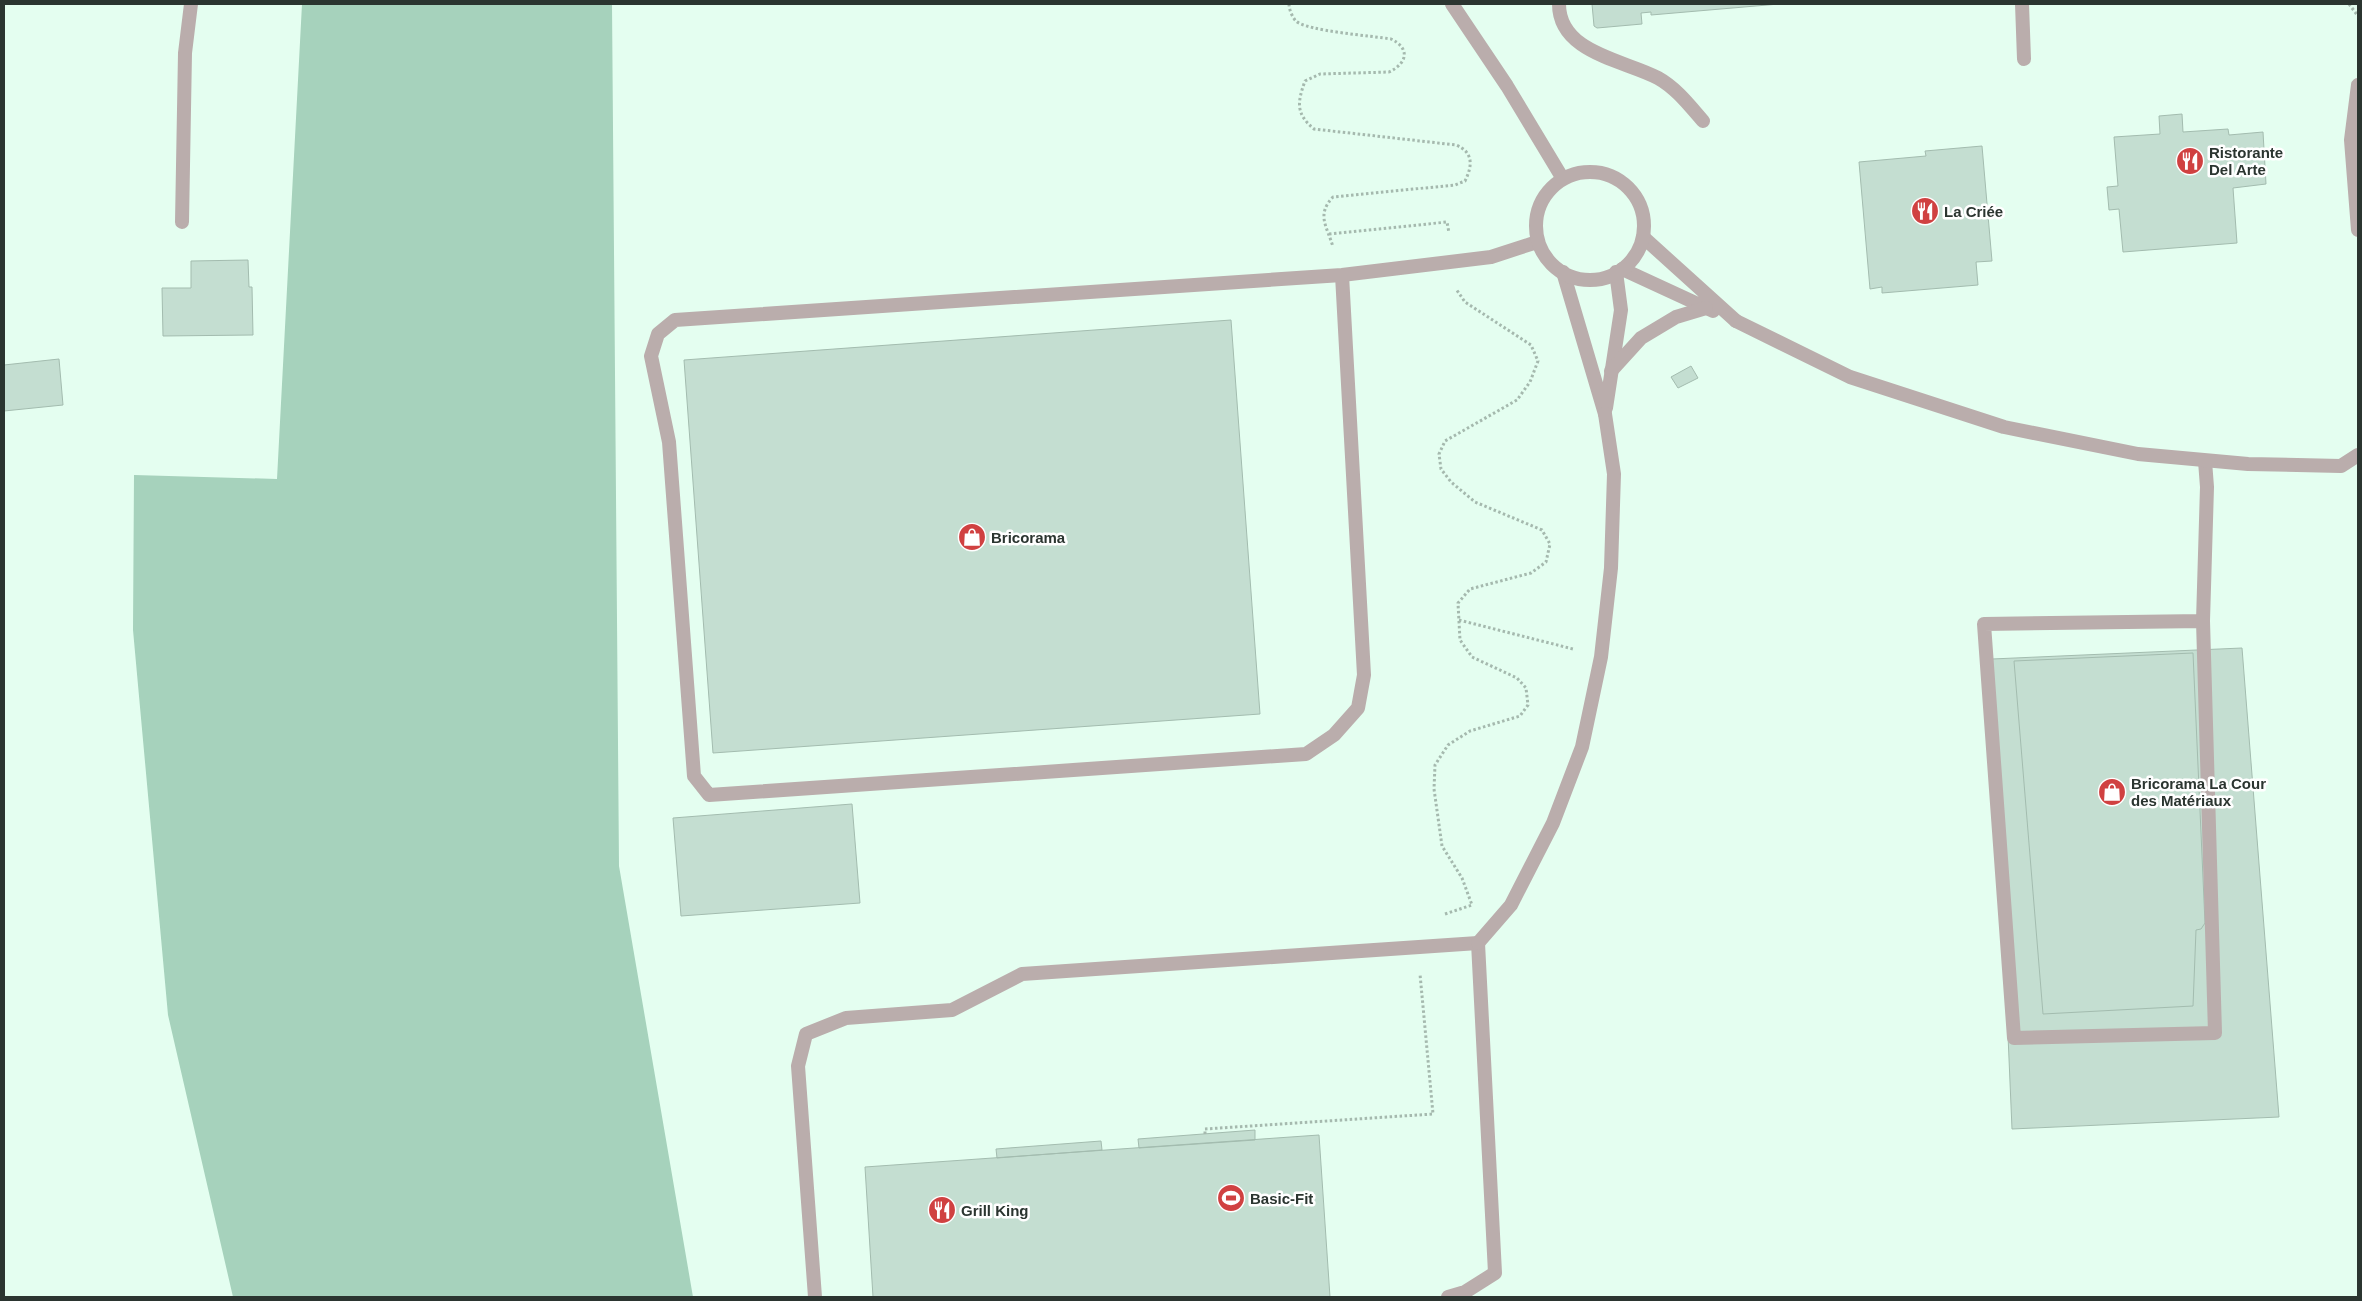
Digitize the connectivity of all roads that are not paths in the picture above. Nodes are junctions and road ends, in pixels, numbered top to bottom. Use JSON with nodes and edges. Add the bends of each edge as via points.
{"nodes":[{"id":1,"x":191,"y":4,"type":"edge"},
{"id":2,"x":1452,"y":4,"type":"edge"},
{"id":3,"x":1559,"y":4,"type":"edge"},
{"id":4,"x":2022,"y":4,"type":"edge"},
{"id":5,"x":2024,"y":59,"type":"dead end"},
{"id":6,"x":2358,"y":85,"type":"edge"},
{"id":7,"x":1702,"y":121,"type":"dead end"},
{"id":8,"x":1563,"y":179,"type":"junction"},
{"id":9,"x":182,"y":222,"type":"dead end"},
{"id":10,"x":2358,"y":230,"type":"edge"},
{"id":11,"x":1643,"y":237,"type":"junction"},
{"id":12,"x":1537,"y":242,"type":"junction"},
{"id":13,"x":1619,"y":271,"type":"junction"},
{"id":14,"x":1563,"y":272,"type":"junction"},
{"id":15,"x":1342,"y":275,"type":"junction"},
{"id":16,"x":1706,"y":308,"type":"junction"},
{"id":17,"x":1736,"y":321,"type":"junction"},
{"id":18,"x":1611,"y":371,"type":"junction"},
{"id":19,"x":1605,"y":414,"type":"junction"},
{"id":20,"x":2358,"y":455,"type":"edge"},
{"id":21,"x":2205,"y":461,"type":"junction"},
{"id":22,"x":2203,"y":621,"type":"junction"},
{"id":23,"x":1478,"y":943,"type":"junction"},
{"id":24,"x":816,"y":1297,"type":"edge"},
{"id":25,"x":1448,"y":1297,"type":"edge"}],
"edges":[{"from":1,"to":9,"type":"street","via":[[185,53]]},
{"from":2,"to":8,"type":"street","via":[[1507,86]]},
{"from":3,"to":7,"type":"street","via":[[1568,32],[1585,48],[1658,78],[1682,97]]},
{"from":4,"to":5,"type":"street"},
{"from":6,"to":10,"type":"street","via":[[2351,140]]},
{"from":8,"to":11,"type":"street","via":[[1584,172],[1607,175],[1627,186],[1638,201],[1643,218]]},
{"from":8,"to":12,"type":"street","via":[[1545,195],[1536,218]]},
{"from":11,"to":13,"type":"street","via":[[1636,255]]},
{"from":11,"to":17,"type":"street"},
{"from":12,"to":14,"type":"street","via":[[1550,264]]},
{"from":12,"to":15,"type":"street","via":[[1492,256],[1453,263]]},
{"from":13,"to":14,"type":"street","via":[[1599,280],[1573,278]]},
{"from":13,"to":16,"type":"street"},
{"from":13,"to":18,"type":"street","via":[[1621,310]]},
{"from":14,"to":19,"type":"street"},
{"from":15,"to":15,"type":"street","via":[[675,320],[658,334],[651,356],[669,442],[694,776],[710,795],[1306,754],[1334,736],[1358,708],[1364,675]]},
{"from":16,"to":17,"type":"street"},
{"from":16,"to":18,"type":"street","via":[[1676,317],[1641,338]]},
{"from":17,"to":21,"type":"street","via":[[1850,377],[2004,427],[2138,454]]},
{"from":18,"to":19,"type":"street"},
{"from":19,"to":23,"type":"street","via":[[1614,474],[1611,568],[1601,657],[1582,747],[1553,823],[1511,905]]},
{"from":20,"to":21,"type":"street","via":[[2341,466]]},
{"from":21,"to":22,"type":"street"},
{"from":22,"to":22,"type":"street","via":[[2215,1033],[2014,1038],[1984,624]]},
{"from":23,"to":24,"type":"street","via":[[1022,974],[952,1010],[846,1018],[806,1034],[798,1066]]},
{"from":23,"to":25,"type":"street","via":[[1495,1273],[1465,1292]]}]}
